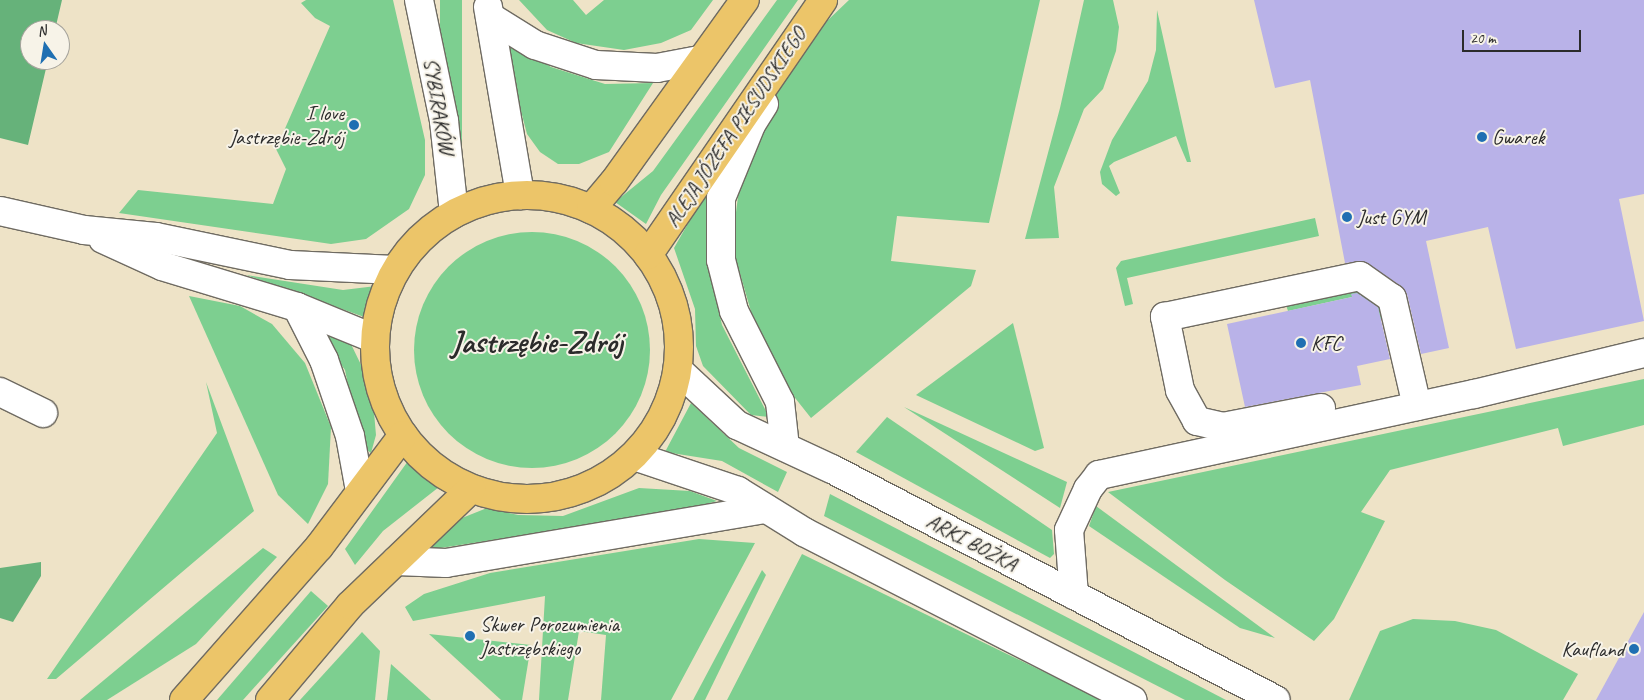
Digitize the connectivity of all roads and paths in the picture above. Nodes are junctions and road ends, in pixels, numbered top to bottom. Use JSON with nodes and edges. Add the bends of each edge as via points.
{"nodes":[{"id":1,"x":419,"y":0,"type":"edge"},
{"id":2,"x":745,"y":0,"type":"edge"},
{"id":3,"x":823,"y":0,"type":"edge"},
{"id":4,"x":489,"y":9,"type":"edge"},
{"id":5,"x":792,"y":44,"type":"junction"},
{"id":6,"x":699,"y":60,"type":"junction"},
{"id":7,"x":520,"y":195,"type":"junction"},
{"id":8,"x":591,"y":209,"type":"junction"},
{"id":9,"x":0,"y":211,"type":"edge"},
{"id":10,"x":454,"y":213,"type":"junction"},
{"id":11,"x":84,"y":230,"type":"junction"},
{"id":12,"x":648,"y":255,"type":"junction"},
{"id":13,"x":395,"y":270,"type":"junction"},
{"id":14,"x":297,"y":307,"type":"junction"},
{"id":15,"x":375,"y":339,"type":"junction"},
{"id":16,"x":1644,"y":354,"type":"edge"},
{"id":17,"x":678,"y":370,"type":"junction"},
{"id":18,"x":0,"y":392,"type":"edge"},
{"id":19,"x":1417,"y":406,"type":"junction"},
{"id":20,"x":43,"y":413,"type":"dead end"},
{"id":21,"x":1359,"y":418,"type":"junction"},
{"id":22,"x":402,"y":435,"type":"junction"},
{"id":23,"x":785,"y":447,"type":"junction"},
{"id":24,"x":634,"y":456,"type":"junction"},
{"id":25,"x":360,"y":490,"type":"junction"},
{"id":26,"x":471,"y":490,"type":"junction"},
{"id":27,"x":766,"y":509,"type":"junction"},
{"id":28,"x":396,"y":561,"type":"junction"},
{"id":29,"x":1074,"y":595,"type":"junction"},
{"id":30,"x":184,"y":700,"type":"edge"},
{"id":31,"x":270,"y":700,"type":"edge"},
{"id":32,"x":1133,"y":700,"type":"edge"},
{"id":33,"x":1276,"y":700,"type":"edge"}],
"edges":[{"from":1,"to":10,"type":"street","name":"SYBIRAKÓW","via":[[444,121]]},
{"from":2,"to":6,"type":"main road"},
{"from":3,"to":5,"type":"main road","name":"ALEJA JÓZEFA PIŁSUDSKIEGO"},
{"from":4,"to":6,"type":"street","via":[[535,44],[596,65],[657,68]]},
{"from":4,"to":7,"type":"street"},
{"from":5,"to":12,"type":"main road","name":"ALEJA JÓZEFA PIŁSUDSKIEGO"},
{"from":5,"to":23,"type":"street","via":[[783,73],[751,125],[720,198],[721,260],[734,311],[780,402]]},
{"from":6,"to":8,"type":"main road","via":[[614,182]]},
{"from":7,"to":8,"type":"main road","via":[[553,197]]},
{"from":7,"to":10,"type":"main road","via":[[486,200]]},
{"from":8,"to":12,"type":"main road","via":[[623,228]]},
{"from":9,"to":11,"type":"street"},
{"from":10,"to":13,"type":"main road","via":[[431,228]]},
{"from":11,"to":13,"type":"street","via":[[156,237],[290,265]]},
{"from":11,"to":14,"type":"street","via":[[162,266]]},
{"from":12,"to":17,"type":"main road","via":[[668,290],[679,330]]},
{"from":13,"to":15,"type":"main road","via":[[378,315]]},
{"from":14,"to":15,"type":"street"},
{"from":14,"to":25,"type":"street","via":[[324,360],[350,436]]},
{"from":15,"to":22,"type":"main road","via":[[380,389]]},
{"from":16,"to":19,"type":"street"},
{"from":17,"to":23,"type":"street","name":"ARKI BOŻKA","via":[[737,425]]},
{"from":17,"to":24,"type":"main road","via":[[670,402],[654,431]]},
{"from":18,"to":20,"type":"street"},
{"from":19,"to":21,"type":"street"},
{"from":19,"to":21,"type":"street","via":[[1392,298],[1360,276],[1165,317],[1180,390],[1197,421],[1223,427],[1342,404]]},
{"from":21,"to":29,"type":"street","via":[[1098,475],[1069,530]]},
{"from":22,"to":25,"type":"main road"},
{"from":22,"to":26,"type":"main road","via":[[433,468]]},
{"from":23,"to":29,"type":"street","name":"ARKI BOŻKA"},
{"from":24,"to":26,"type":"main road","via":[[606,478],[575,492],[540,499],[505,498]]},
{"from":24,"to":27,"type":"street","via":[[738,491]]},
{"from":25,"to":30,"type":"main road","via":[[319,547]]},
{"from":26,"to":28,"type":"main road"},
{"from":27,"to":28,"type":"street","via":[[446,563]]},
{"from":27,"to":32,"type":"street","via":[[813,537]]},
{"from":28,"to":31,"type":"main road","via":[[350,605]]},
{"from":29,"to":33,"type":"street","name":"ARKI BOŻKA"}]}
